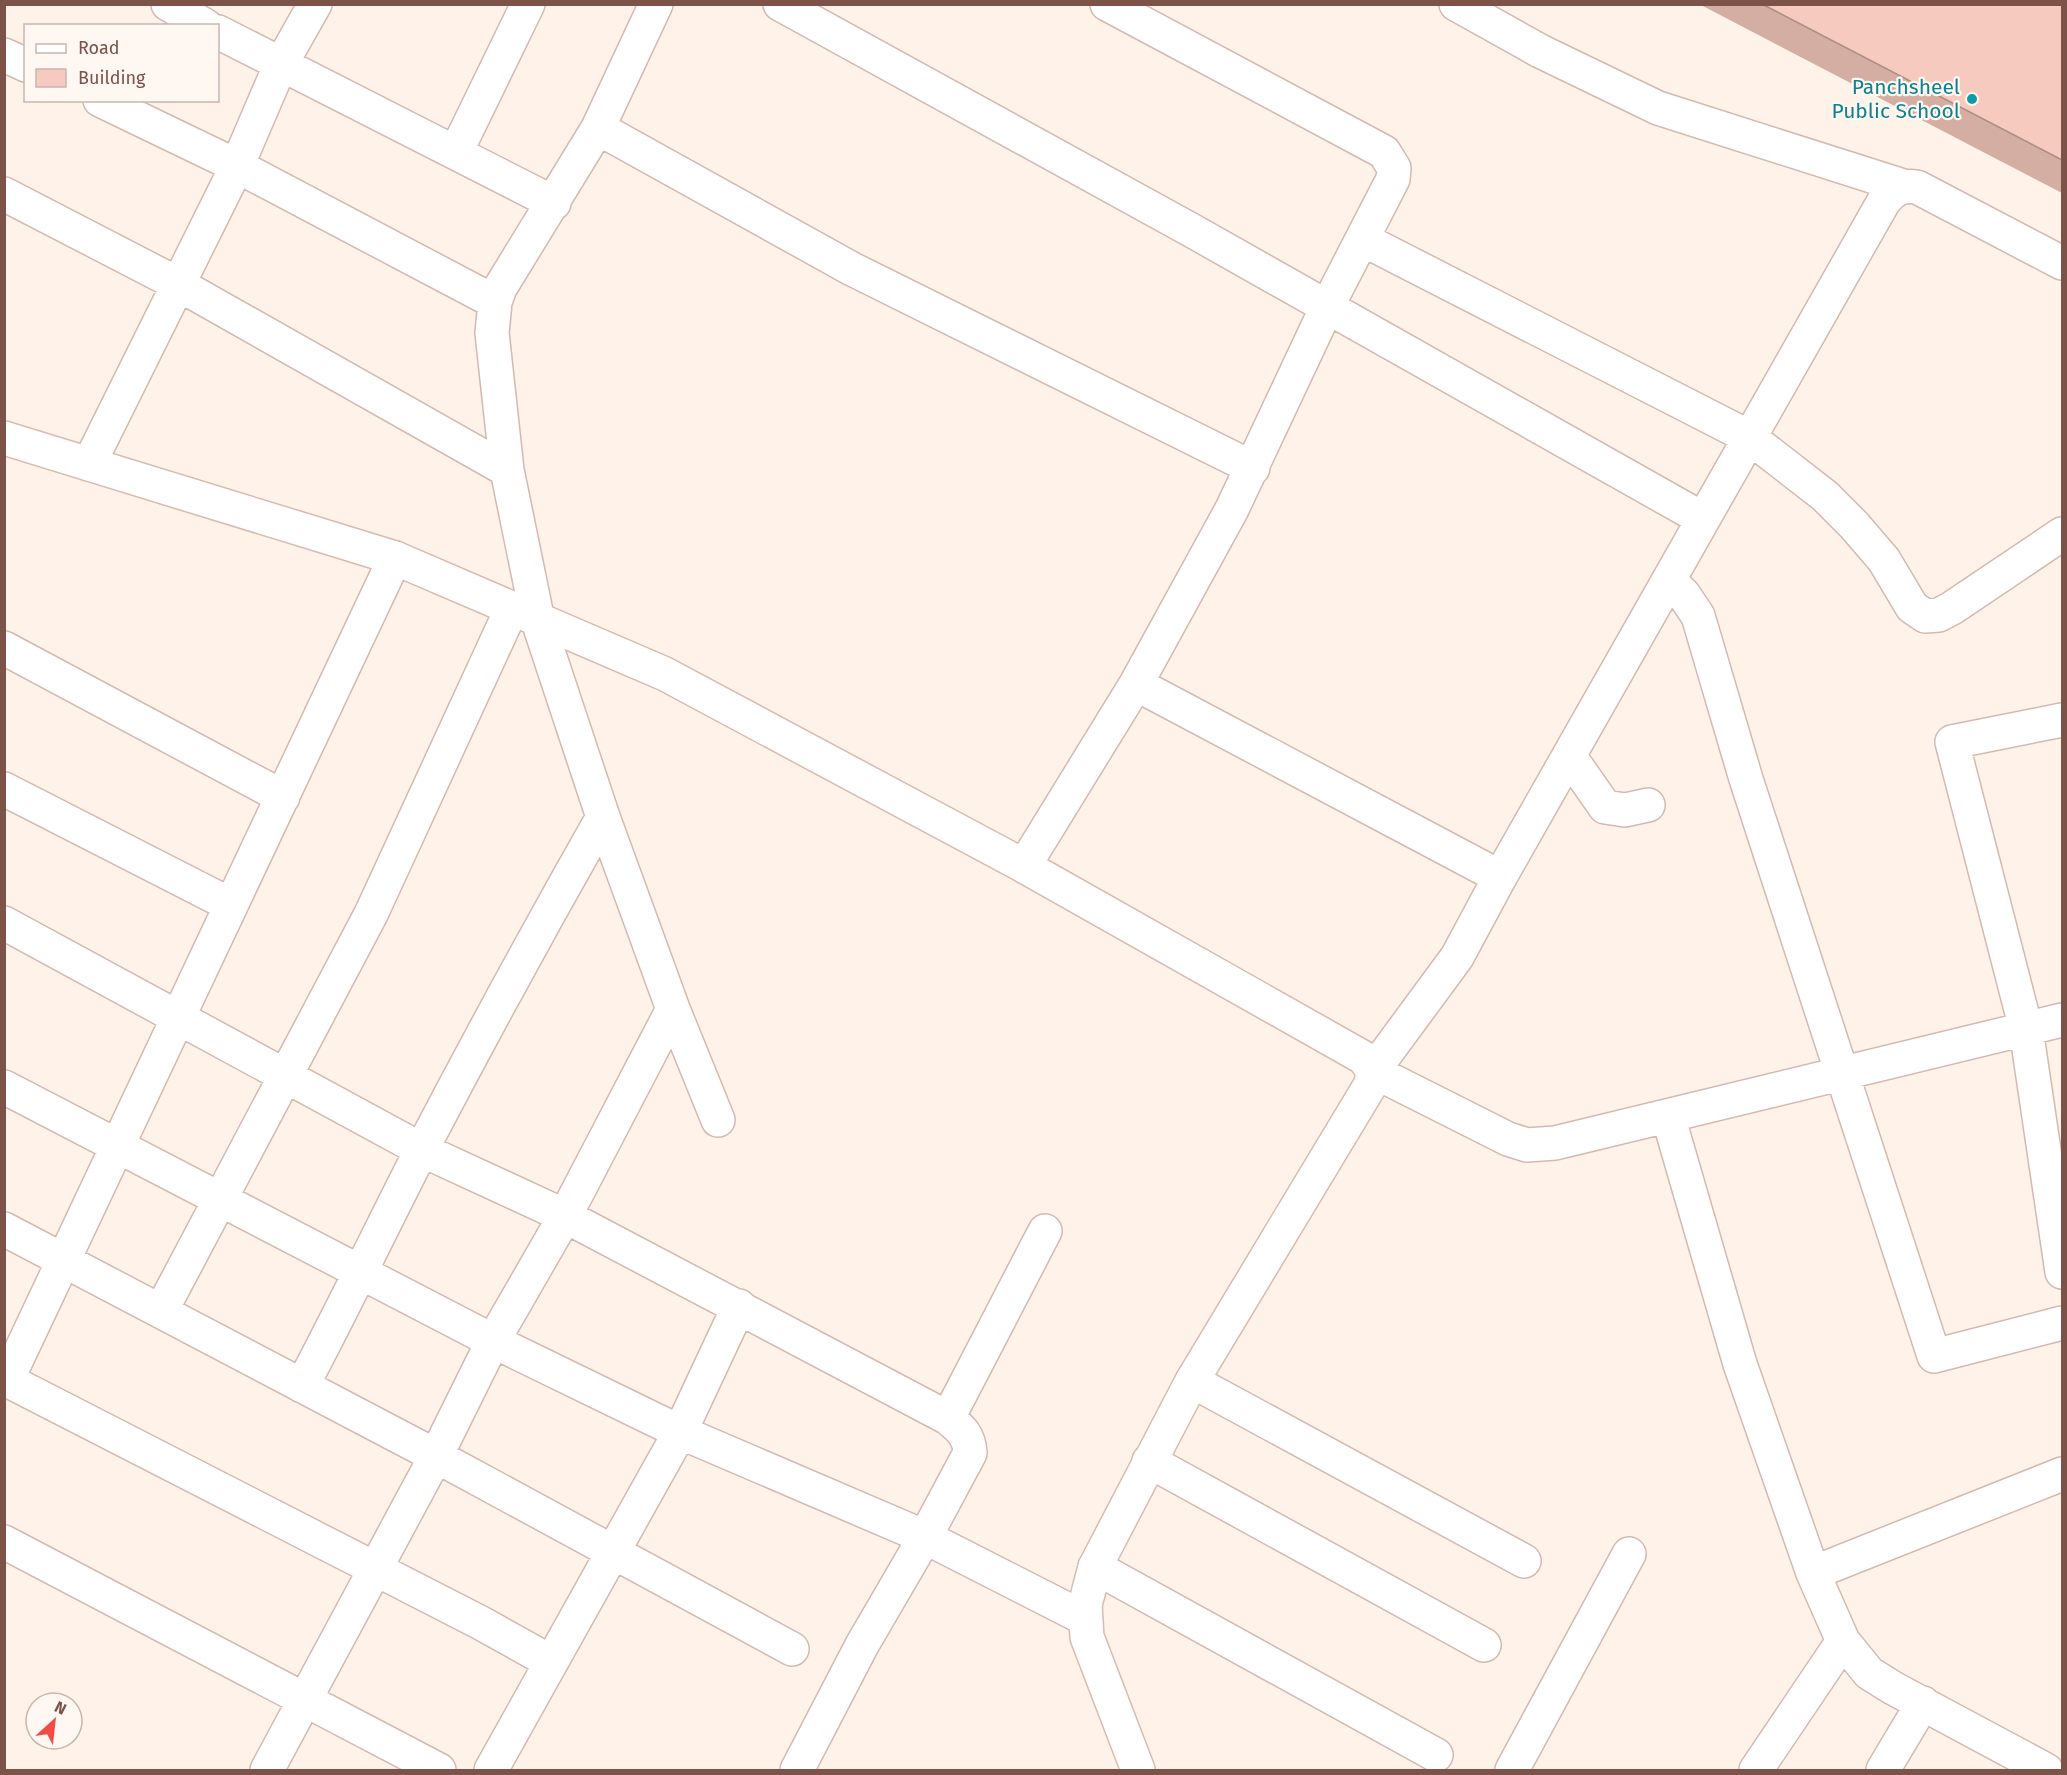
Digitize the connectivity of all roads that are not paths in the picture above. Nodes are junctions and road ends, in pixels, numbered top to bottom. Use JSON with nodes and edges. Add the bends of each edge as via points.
{"nodes":[{"id":1,"x":168,"y":4,"type":"edge"},
{"id":2,"x":315,"y":4,"type":"edge"},
{"id":3,"x":528,"y":4,"type":"edge"},
{"id":4,"x":656,"y":4,"type":"edge"},
{"id":5,"x":780,"y":4,"type":"edge"},
{"id":6,"x":1107,"y":4,"type":"edge"},
{"id":7,"x":1456,"y":4,"type":"edge"},
{"id":8,"x":203,"y":24,"type":"edge"},
{"id":9,"x":219,"y":33,"type":"edge"},
{"id":10,"x":4,"y":55,"type":"edge"},
{"id":11,"x":24,"y":64,"type":"edge"},
{"id":12,"x":280,"y":66,"type":"junction"},
{"id":13,"x":104,"y":102,"type":"edge"},
{"id":14,"x":598,"y":128,"type":"junction"},
{"id":15,"x":456,"y":152,"type":"junction"},
{"id":16,"x":237,"y":166,"type":"junction"},
{"id":17,"x":1903,"y":186,"type":"junction"},
{"id":18,"x":4,"y":194,"type":"edge"},
{"id":19,"x":554,"y":203,"type":"junction"},
{"id":20,"x":1362,"y":239,"type":"junction"},
{"id":21,"x":2062,"y":263,"type":"edge"},
{"id":22,"x":178,"y":284,"type":"junction"},
{"id":23,"x":495,"y":302,"type":"junction"},
{"id":24,"x":1328,"y":307,"type":"junction"},
{"id":25,"x":1749,"y":437,"type":"junction"},
{"id":26,"x":4,"y":438,"type":"edge"},
{"id":27,"x":89,"y":464,"type":"junction"},
{"id":28,"x":1253,"y":468,"type":"junction"},
{"id":29,"x":507,"y":470,"type":"junction"},
{"id":30,"x":1703,"y":519,"type":"junction"},
{"id":31,"x":2062,"y":534,"type":"edge"},
{"id":32,"x":395,"y":558,"type":"junction"},
{"id":33,"x":1669,"y":580,"type":"junction"},
{"id":34,"x":525,"y":614,"type":"junction"},
{"id":35,"x":4,"y":648,"type":"edge"},
{"id":36,"x":1136,"y":684,"type":"junction"},
{"id":37,"x":2062,"y":720,"type":"edge"},
{"id":38,"x":1570,"y":757,"type":"junction"},
{"id":39,"x":4,"y":789,"type":"edge"},
{"id":40,"x":283,"y":797,"type":"junction"},
{"id":41,"x":1648,"y":805,"type":"dead end"},
{"id":42,"x":603,"y":817,"type":"junction"},
{"id":43,"x":1024,"y":866,"type":"junction"},
{"id":44,"x":1500,"y":877,"type":"junction"},
{"id":45,"x":231,"y":905,"type":"junction"},
{"id":46,"x":4,"y":923,"type":"edge"},
{"id":47,"x":673,"y":1009,"type":"junction"},
{"id":48,"x":178,"y":1017,"type":"junction"},
{"id":49,"x":2062,"y":1020,"type":"edge"},
{"id":50,"x":2026,"y":1029,"type":"junction"},
{"id":51,"x":1373,"y":1071,"type":"junction"},
{"id":52,"x":1841,"y":1074,"type":"junction"},
{"id":53,"x":285,"y":1076,"type":"junction"},
{"id":54,"x":4,"y":1087,"type":"edge"},
{"id":55,"x":1668,"y":1116,"type":"junction"},
{"id":56,"x":718,"y":1120,"type":"dead end"},
{"id":57,"x":118,"y":1144,"type":"junction"},
{"id":58,"x":422,"y":1150,"type":"junction"},
{"id":59,"x":222,"y":1198,"type":"junction"},
{"id":60,"x":565,"y":1216,"type":"junction"},
{"id":61,"x":4,"y":1229,"type":"edge"},
{"id":62,"x":1045,"y":1231,"type":"dead end"},
{"id":63,"x":65,"y":1258,"type":"junction"},
{"id":64,"x":2062,"y":1272,"type":"edge"},
{"id":65,"x":362,"y":1273,"type":"junction"},
{"id":66,"x":739,"y":1306,"type":"junction"},
{"id":67,"x":161,"y":1311,"type":"junction"},
{"id":68,"x":2062,"y":1323,"type":"edge"},
{"id":69,"x":493,"y":1341,"type":"junction"},
{"id":70,"x":5,"y":1381,"type":"edge"},
{"id":71,"x":1192,"y":1382,"type":"junction"},
{"id":72,"x":302,"y":1386,"type":"junction"},
{"id":73,"x":948,"y":1418,"type":"junction"},
{"id":74,"x":680,"y":1432,"type":"junction"},
{"id":75,"x":436,"y":1456,"type":"junction"},
{"id":76,"x":1149,"y":1461,"type":"junction"},
{"id":77,"x":2062,"y":1474,"type":"edge"},
{"id":78,"x":925,"y":1537,"type":"junction"},
{"id":79,"x":4,"y":1542,"type":"edge"},
{"id":80,"x":611,"y":1552,"type":"junction"},
{"id":81,"x":1629,"y":1554,"type":"dead end"},
{"id":82,"x":1524,"y":1561,"type":"dead end"},
{"id":83,"x":1095,"y":1567,"type":"junction"},
{"id":84,"x":375,"y":1569,"type":"junction"},
{"id":85,"x":1814,"y":1573,"type":"junction"},
{"id":86,"x":1084,"y":1618,"type":"junction"},
{"id":87,"x":1843,"y":1641,"type":"junction"},
{"id":88,"x":1484,"y":1645,"type":"dead end"},
{"id":89,"x":792,"y":1649,"type":"dead end"},
{"id":90,"x":551,"y":1662,"type":"junction"},
{"id":91,"x":305,"y":1699,"type":"junction"},
{"id":92,"x":1923,"y":1703,"type":"junction"},
{"id":93,"x":1436,"y":1755,"type":"dead end"},
{"id":94,"x":267,"y":1770,"type":"edge"},
{"id":95,"x":439,"y":1770,"type":"edge"},
{"id":96,"x":490,"y":1770,"type":"edge"},
{"id":97,"x":796,"y":1770,"type":"edge"},
{"id":98,"x":1138,"y":1770,"type":"edge"},
{"id":99,"x":1512,"y":1770,"type":"edge"},
{"id":100,"x":1756,"y":1770,"type":"edge"},
{"id":101,"x":1883,"y":1770,"type":"edge"},
{"id":102,"x":2046,"y":1770,"type":"edge"}],
"edges":[{"from":1,"to":8,"type":"street"},
{"from":2,"to":12,"type":"street"},
{"from":3,"to":15,"type":"street"},
{"from":4,"to":14,"type":"street"},
{"from":5,"to":24,"type":"street"},
{"from":6,"to":20,"type":"street","via":[[1384,152],[1394,168],[1393,179]]},
{"from":7,"to":17,"type":"street","via":[[1540,51],[1658,108]]},
{"from":9,"to":12,"type":"street"},
{"from":10,"to":11,"type":"street"},
{"from":12,"to":15,"type":"street"},
{"from":12,"to":16,"type":"street"},
{"from":13,"to":16,"type":"street"},
{"from":14,"to":19,"type":"street"},
{"from":14,"to":28,"type":"street","via":[[852,269]]},
{"from":15,"to":19,"type":"street"},
{"from":16,"to":22,"type":"street"},
{"from":16,"to":23,"type":"street"},
{"from":17,"to":21,"type":"street","via":[[1917,187]]},
{"from":17,"to":25,"type":"street","via":[[1884,201]]},
{"from":18,"to":22,"type":"street"},
{"from":19,"to":23,"type":"street"},
{"from":20,"to":24,"type":"street"},
{"from":20,"to":25,"type":"street"},
{"from":22,"to":27,"type":"street"},
{"from":22,"to":29,"type":"street"},
{"from":23,"to":29,"type":"street","via":[[492,333]]},
{"from":24,"to":28,"type":"street"},
{"from":24,"to":30,"type":"street"},
{"from":25,"to":30,"type":"street"},
{"from":25,"to":31,"type":"street","via":[[1825,496],[1854,525],[1884,560],[1912,607],[1925,616],[1939,615],[1952,608]]},
{"from":26,"to":27,"type":"street"},
{"from":27,"to":32,"type":"street"},
{"from":28,"to":36,"type":"street"},
{"from":29,"to":34,"type":"street"},
{"from":30,"to":33,"type":"street"},
{"from":32,"to":34,"type":"street"},
{"from":32,"to":40,"type":"street"},
{"from":33,"to":38,"type":"street"},
{"from":33,"to":52,"type":"street","via":[[1698,616]]},
{"from":34,"to":42,"type":"street"},
{"from":34,"to":43,"type":"street","via":[[665,674]]},
{"from":34,"to":53,"type":"street"},
{"from":35,"to":40,"type":"street"},
{"from":36,"to":43,"type":"street"},
{"from":36,"to":44,"type":"street"},
{"from":37,"to":50,"type":"street","via":[[1952,742]]},
{"from":38,"to":41,"type":"street","via":[[1605,807],[1625,810]]},
{"from":38,"to":44,"type":"street"},
{"from":39,"to":45,"type":"street"},
{"from":40,"to":45,"type":"street"},
{"from":42,"to":47,"type":"street"},
{"from":42,"to":58,"type":"street","via":[[509,983]]},
{"from":43,"to":51,"type":"street","via":[[1350,1049],[1364,1058]]},
{"from":44,"to":51,"type":"street","via":[[1457,957]]},
{"from":45,"to":48,"type":"street"},
{"from":46,"to":48,"type":"street"},
{"from":47,"to":56,"type":"street"},
{"from":47,"to":60,"type":"street"},
{"from":48,"to":53,"type":"street"},
{"from":48,"to":57,"type":"street"},
{"from":49,"to":50,"type":"street"},
{"from":50,"to":52,"type":"street"},
{"from":50,"to":64,"type":"street"},
{"from":51,"to":55,"type":"street","via":[[1527,1145],[1555,1143]]},
{"from":51,"to":71,"type":"street","via":[[1371,1084]]},
{"from":52,"to":55,"type":"street"},
{"from":52,"to":68,"type":"street","via":[[1934,1356]]},
{"from":53,"to":58,"type":"street"},
{"from":53,"to":59,"type":"street"},
{"from":54,"to":57,"type":"street"},
{"from":55,"to":85,"type":"street","via":[[1740,1364]]},
{"from":57,"to":59,"type":"street"},
{"from":57,"to":63,"type":"street"},
{"from":58,"to":60,"type":"street"},
{"from":58,"to":65,"type":"street"},
{"from":59,"to":65,"type":"street"},
{"from":59,"to":67,"type":"street"},
{"from":60,"to":66,"type":"street"},
{"from":60,"to":69,"type":"street"},
{"from":61,"to":63,"type":"street"},
{"from":62,"to":73,"type":"street"},
{"from":63,"to":67,"type":"street"},
{"from":63,"to":70,"type":"street"},
{"from":65,"to":69,"type":"street"},
{"from":65,"to":72,"type":"street"},
{"from":66,"to":73,"type":"street"},
{"from":66,"to":74,"type":"street"},
{"from":67,"to":72,"type":"street"},
{"from":69,"to":74,"type":"street"},
{"from":69,"to":75,"type":"street"},
{"from":70,"to":84,"type":"street"},
{"from":71,"to":76,"type":"street"},
{"from":71,"to":82,"type":"street"},
{"from":72,"to":75,"type":"street"},
{"from":73,"to":78,"type":"street","via":[[964,1431],[970,1441],[970,1453]]},
{"from":74,"to":78,"type":"street"},
{"from":74,"to":80,"type":"street"},
{"from":75,"to":80,"type":"street"},
{"from":75,"to":84,"type":"street"},
{"from":76,"to":83,"type":"street"},
{"from":76,"to":88,"type":"street"},
{"from":77,"to":85,"type":"street"},
{"from":78,"to":86,"type":"street"},
{"from":78,"to":97,"type":"street"},
{"from":79,"to":91,"type":"street"},
{"from":80,"to":89,"type":"street"},
{"from":80,"to":90,"type":"street"},
{"from":81,"to":99,"type":"street"},
{"from":83,"to":86,"type":"street"},
{"from":83,"to":93,"type":"street"},
{"from":84,"to":90,"type":"street"},
{"from":84,"to":91,"type":"street"},
{"from":85,"to":87,"type":"street"},
{"from":86,"to":98,"type":"street","via":[[1087,1637]]},
{"from":87,"to":92,"type":"street","via":[[1869,1672]]},
{"from":87,"to":100,"type":"street"},
{"from":90,"to":96,"type":"street"},
{"from":91,"to":94,"type":"street"},
{"from":91,"to":95,"type":"street"},
{"from":92,"to":101,"type":"street"},
{"from":92,"to":102,"type":"street"}]}
